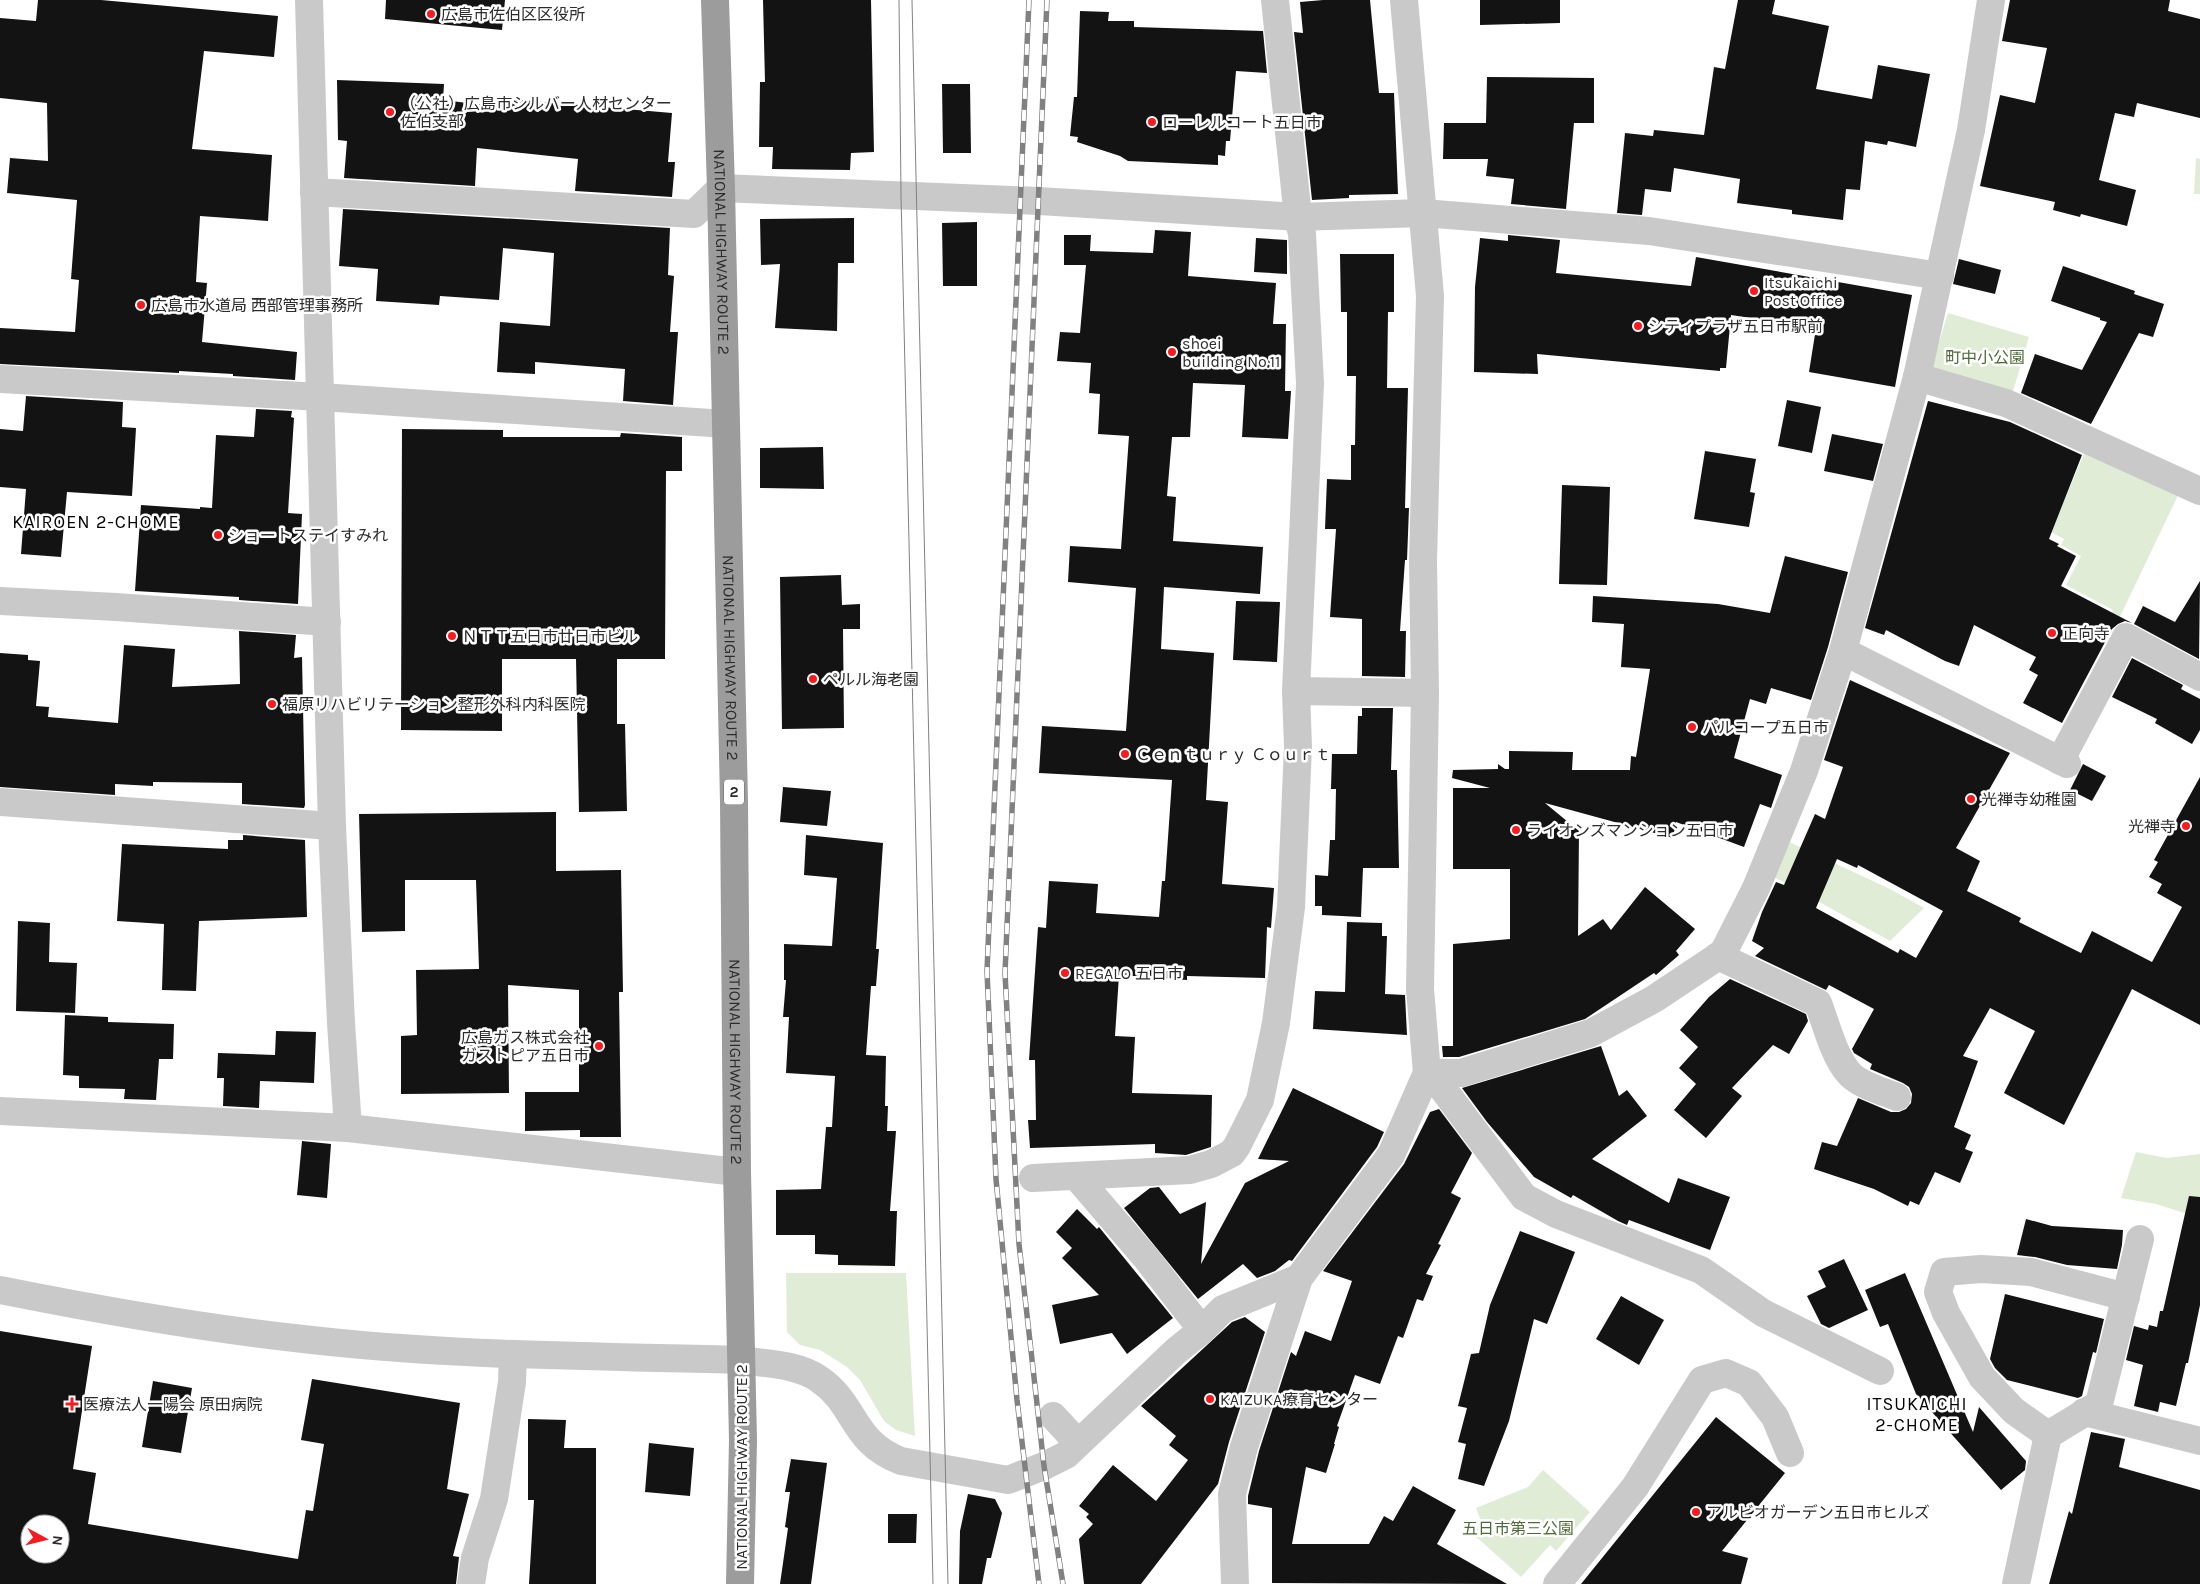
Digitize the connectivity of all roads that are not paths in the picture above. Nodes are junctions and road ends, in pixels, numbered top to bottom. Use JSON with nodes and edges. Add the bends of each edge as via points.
{"nodes":[{"id":1,"x":309,"y":0,"type":"edge"},
{"id":2,"x":715,"y":0,"type":"edge"},
{"id":3,"x":1275,"y":0,"type":"edge"},
{"id":4,"x":1404,"y":0,"type":"edge"},
{"id":5,"x":1991,"y":0,"type":"edge"},
{"id":6,"x":721,"y":188,"type":"junction"},
{"id":7,"x":314,"y":192,"type":"junction"},
{"id":8,"x":1423,"y":213,"type":"junction"},
{"id":9,"x":1298,"y":217,"type":"junction"},
{"id":10,"x":1940,"y":276,"type":"junction"},
{"id":11,"x":1917,"y":377,"type":"junction"},
{"id":12,"x":0,"y":379,"type":"edge"},
{"id":13,"x":321,"y":397,"type":"junction"},
{"id":14,"x":726,"y":424,"type":"junction"},
{"id":15,"x":2200,"y":490,"type":"edge"},
{"id":16,"x":0,"y":601,"type":"edge"},
{"id":17,"x":327,"y":622,"type":"junction"},
{"id":18,"x":1843,"y":651,"type":"junction"},
{"id":19,"x":2200,"y":677,"type":"edge"},
{"id":20,"x":1296,"y":691,"type":"junction"},
{"id":21,"x":1425,"y":693,"type":"junction"},
{"id":22,"x":0,"y":802,"type":"edge"},
{"id":23,"x":332,"y":826,"type":"junction"},
{"id":24,"x":1718,"y":956,"type":"junction"},
{"id":25,"x":1427,"y":1073,"type":"junction"},
{"id":26,"x":1897,"y":1097,"type":"dead end"},
{"id":27,"x":0,"y":1111,"type":"edge"},
{"id":28,"x":348,"y":1128,"type":"junction"},
{"id":29,"x":737,"y":1172,"type":"junction"},
{"id":30,"x":1076,"y":1176,"type":"junction"},
{"id":31,"x":1032,"y":1178,"type":"dead end"},
{"id":32,"x":2140,"y":1239,"type":"dead end"},
{"id":33,"x":1300,"y":1278,"type":"junction"},
{"id":34,"x":0,"y":1290,"type":"edge"},
{"id":35,"x":2126,"y":1297,"type":"junction"},
{"id":36,"x":1202,"y":1330,"type":"junction"},
{"id":37,"x":513,"y":1354,"type":"junction"},
{"id":38,"x":741,"y":1360,"type":"junction"},
{"id":39,"x":1880,"y":1371,"type":"dead end"},
{"id":40,"x":2084,"y":1412,"type":"junction"},
{"id":41,"x":1053,"y":1416,"type":"dead end"},
{"id":42,"x":2048,"y":1435,"type":"junction"},
{"id":43,"x":2200,"y":1441,"type":"edge"},
{"id":44,"x":1078,"y":1443,"type":"junction"},
{"id":45,"x":1790,"y":1453,"type":"dead end"},
{"id":46,"x":471,"y":1584,"type":"edge"},
{"id":47,"x":740,"y":1584,"type":"edge"},
{"id":48,"x":1235,"y":1584,"type":"edge"},
{"id":49,"x":1556,"y":1584,"type":"edge"},
{"id":50,"x":2016,"y":1584,"type":"edge"}],
"edges":[{"from":1,"to":7,"type":"street"},
{"from":2,"to":6,"type":"highway","name":"NATIONAL HIGHWAY ROUTE 2","number":"2"},
{"from":3,"to":9,"type":"street"},
{"from":4,"to":8,"type":"street"},
{"from":5,"to":10,"type":"street","via":[[1971,130]]},
{"from":6,"to":7,"type":"street","via":[[694,214]]},
{"from":6,"to":9,"type":"street","via":[[1039,201]]},
{"from":6,"to":14,"type":"highway","name":"NATIONAL HIGHWAY ROUTE 2","number":"2"},
{"from":7,"to":13,"type":"street"},
{"from":8,"to":9,"type":"street"},
{"from":8,"to":10,"type":"street","via":[[1649,231]]},
{"from":8,"to":21,"type":"street","via":[[1430,296],[1423,561]]},
{"from":9,"to":20,"type":"street","via":[[1302,234],[1310,383]]},
{"from":10,"to":11,"type":"street"},
{"from":11,"to":15,"type":"street","via":[[2006,403]]},
{"from":11,"to":18,"type":"street"},
{"from":12,"to":13,"type":"street"},
{"from":13,"to":14,"type":"street"},
{"from":13,"to":17,"type":"street"},
{"from":14,"to":29,"type":"highway","name":"NATIONAL HIGHWAY ROUTE 2","number":"2"},
{"from":16,"to":17,"type":"street"},
{"from":17,"to":23,"type":"street"},
{"from":18,"to":19,"type":"street","via":[[2064,763],[2126,637]]},
{"from":18,"to":24,"type":"street","via":[[1804,770],[1771,852],[1756,888]]},
{"from":20,"to":21,"type":"street"},
{"from":20,"to":30,"type":"street","via":[[1298,747],[1291,907],[1276,1023],[1257,1107],[1232,1153],[1211,1164],[1190,1170]]},
{"from":21,"to":25,"type":"street","via":[[1420,989]]},
{"from":22,"to":23,"type":"street"},
{"from":23,"to":28,"type":"street"},
{"from":24,"to":25,"type":"street","via":[[1654,999],[1591,1033],[1461,1073]]},
{"from":24,"to":26,"type":"street","via":[[1818,1003],[1848,1073]]},
{"from":25,"to":33,"type":"street","via":[[1391,1155]]},
{"from":25,"to":39,"type":"street","via":[[1443,1089],[1524,1197],[1556,1214],[1701,1270],[1763,1313]]},
{"from":27,"to":28,"type":"street"},
{"from":28,"to":29,"type":"street"},
{"from":29,"to":38,"type":"highway","name":"NATIONAL HIGHWAY ROUTE 2","number":"2"},
{"from":30,"to":31,"type":"street"},
{"from":30,"to":36,"type":"street"},
{"from":32,"to":35,"type":"street"},
{"from":33,"to":36,"type":"street","via":[[1223,1309]]},
{"from":33,"to":48,"type":"street","via":[[1244,1447],[1232,1494]]},
{"from":34,"to":37,"type":"street","via":[[199,1326],[294,1338],[408,1349]]},
{"from":35,"to":40,"type":"street","via":[[2099,1404]]},
{"from":35,"to":42,"type":"street","via":[[2031,1272],[1981,1269],[1944,1272],[1938,1292],[1982,1377],[2014,1411]]},
{"from":36,"to":44,"type":"street"},
{"from":37,"to":38,"type":"street"},
{"from":37,"to":46,"type":"street","via":[[512,1382],[494,1499],[475,1558]]},
{"from":38,"to":44,"type":"street","via":[[800,1370],[818,1378],[834,1391],[865,1438],[877,1449],[901,1461],[1008,1480],[1066,1455]]},
{"from":38,"to":47,"type":"highway","name":"NATIONAL HIGHWAY ROUTE 2","number":"2"},
{"from":40,"to":42,"type":"street"},
{"from":40,"to":43,"type":"street"},
{"from":41,"to":44,"type":"street"},
{"from":42,"to":50,"type":"street"},
{"from":45,"to":49,"type":"street","via":[[1775,1417],[1749,1382],[1726,1373],[1702,1380],[1635,1487]]}]}
